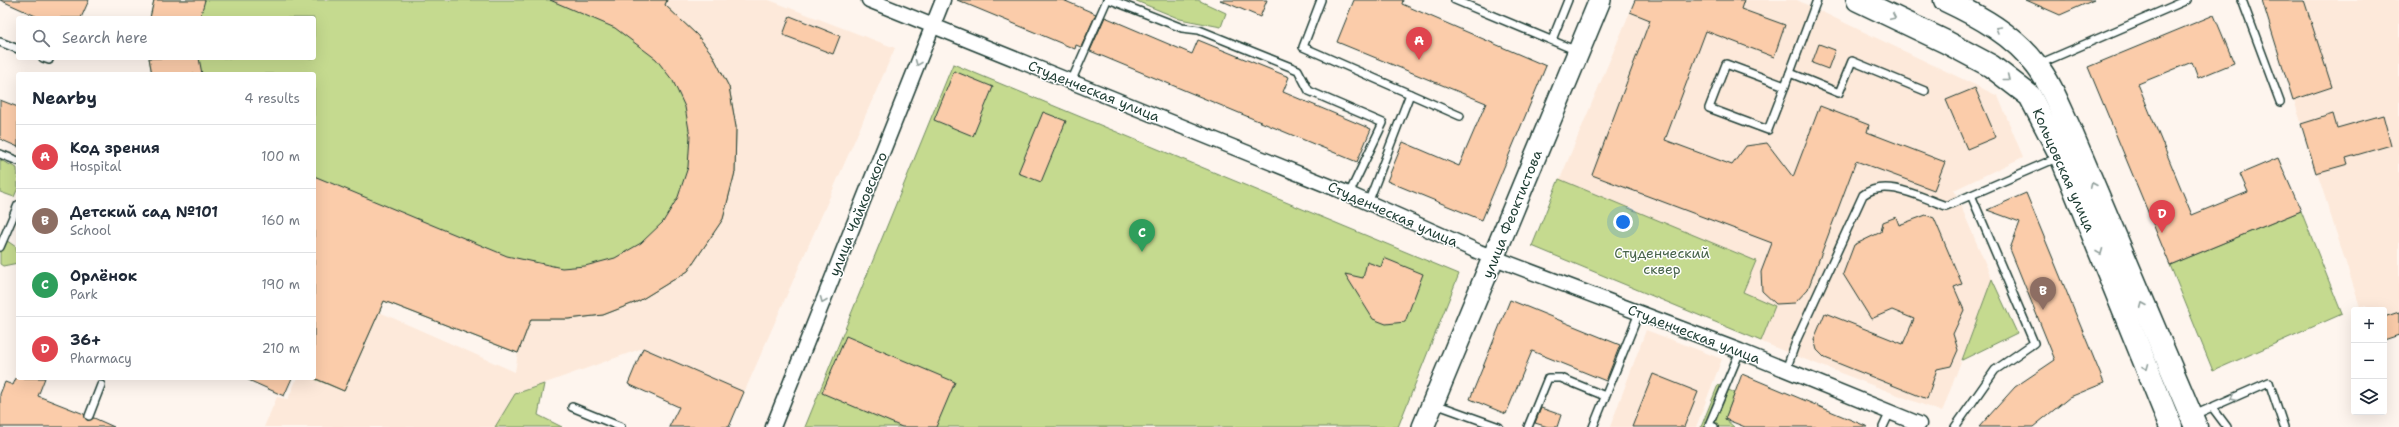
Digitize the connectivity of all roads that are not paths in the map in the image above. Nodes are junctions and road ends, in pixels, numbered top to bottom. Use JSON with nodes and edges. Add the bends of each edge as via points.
{"nodes":[{"id":1,"x":869,"y":0,"type":"edge"},
{"id":2,"x":943,"y":0,"type":"edge"},
{"id":3,"x":1107,"y":0,"type":"edge"},
{"id":4,"x":1111,"y":0,"type":"edge"},
{"id":5,"x":1321,"y":0,"type":"edge"},
{"id":6,"x":1455,"y":0,"type":"edge"},
{"id":7,"x":1568,"y":0,"type":"edge"},
{"id":8,"x":1600,"y":0,"type":"edge"},
{"id":9,"x":1817,"y":0,"type":"edge"},
{"id":10,"x":1858,"y":0,"type":"edge"},
{"id":11,"x":1945,"y":0,"type":"edge"},
{"id":12,"x":2187,"y":0,"type":"edge"},
{"id":13,"x":2242,"y":0,"type":"edge"},
{"id":14,"x":933,"y":26,"type":"junction"},
{"id":15,"x":1552,"y":40,"type":"junction"},
{"id":16,"x":0,"y":42,"type":"edge"},
{"id":17,"x":16,"y":48,"type":"edge"},
{"id":18,"x":1579,"y":52,"type":"junction"},
{"id":19,"x":2037,"y":65,"type":"junction"},
{"id":20,"x":1790,"y":73,"type":"junction"},
{"id":21,"x":1071,"y":82,"type":"junction"},
{"id":22,"x":1785,"y":86,"type":"junction"},
{"id":23,"x":1925,"y":91,"type":"dead end"},
{"id":24,"x":1410,"y":94,"type":"junction"},
{"id":25,"x":2280,"y":102,"type":"dead end"},
{"id":26,"x":1460,"y":116,"type":"dead end"},
{"id":27,"x":0,"y":154,"type":"edge"},
{"id":28,"x":2061,"y":156,"type":"junction"},
{"id":29,"x":16,"y":160,"type":"edge"},
{"id":30,"x":1349,"y":194,"type":"junction"},
{"id":31,"x":1971,"y":195,"type":"junction"},
{"id":32,"x":1368,"y":203,"type":"junction"},
{"id":33,"x":16,"y":210,"type":"edge"},
{"id":34,"x":0,"y":247,"type":"edge"},
{"id":35,"x":1494,"y":257,"type":"junction"},
{"id":36,"x":1639,"y":313,"type":"junction"},
{"id":37,"x":1740,"y":352,"type":"junction"},
{"id":38,"x":1786,"y":370,"type":"junction"},
{"id":39,"x":101,"y":386,"type":"dead end"},
{"id":40,"x":1606,"y":396,"type":"junction"},
{"id":41,"x":1433,"y":403,"type":"junction"},
{"id":42,"x":572,"y":407,"type":"dead end"},
{"id":43,"x":2212,"y":407,"type":"junction"},
{"id":44,"x":1890,"y":412,"type":"junction"},
{"id":45,"x":89,"y":416,"type":"dead end"},
{"id":46,"x":2194,"y":422,"type":"edge"},
{"id":47,"x":1711,"y":426,"type":"edge"},
{"id":48,"x":1923,"y":426,"type":"edge"},
{"id":49,"x":2170,"y":426,"type":"edge"},
{"id":50,"x":621,"y":427,"type":"edge"},
{"id":51,"x":773,"y":427,"type":"edge"},
{"id":52,"x":1423,"y":427,"type":"edge"},
{"id":53,"x":1499,"y":427,"type":"edge"},
{"id":54,"x":1528,"y":427,"type":"edge"},
{"id":55,"x":1593,"y":427,"type":"edge"},
{"id":56,"x":1883,"y":427,"type":"edge"},
{"id":57,"x":1955,"y":427,"type":"edge"},
{"id":58,"x":2227,"y":427,"type":"edge"},
{"id":59,"x":2284,"y":427,"type":"edge"}],
"edges":[{"from":1,"to":14,"type":"street","name":"Студенческая улица"},
{"from":2,"to":14,"type":"street","name":"улица Чайковского"},
{"from":3,"to":21,"type":"lane"},
{"from":4,"to":30,"type":"lane","via":[[1182,28],[1199,30],[1298,70],[1309,91],[1383,123]]},
{"from":5,"to":24,"type":"lane","via":[[1304,47]]},
{"from":6,"to":15,"type":"lane"},
{"from":7,"to":15,"type":"lane"},
{"from":8,"to":18,"type":"street","name":"улица Феоктистова"},
{"from":9,"to":20,"type":"lane"},
{"from":10,"to":28,"type":"main road","name":"Кольцовская улица","one_way":true,"via":[[1991,66],[2030,96]]},
{"from":19,"to":11,"type":"main road","name":"Кольцовская улица","one_way":true,"via":[[2007,34]]},
{"from":12,"to":19,"type":"lane"},
{"from":13,"to":25,"type":"lane"},
{"from":14,"to":21,"type":"street","name":"Студенческая улица"},
{"from":14,"to":51,"type":"street","name":"улица Чайковского","one_way":true},
{"from":15,"to":18,"type":"lane"},
{"from":16,"to":17,"type":"lane"},
{"from":18,"to":35,"type":"street","name":"улица Феоктистова"},
{"from":46,"to":19,"type":"main road","name":"Кольцовская улица","one_way":true,"via":[[2069,126]]},
{"from":20,"to":22,"type":"lane"},
{"from":20,"to":23,"type":"lane","via":[[1839,93],[1852,61]]},
{"from":21,"to":30,"type":"street","name":"Студенческая улица"},
{"from":22,"to":22,"type":"lane","via":[[1768,130],[1709,108],[1726,64]]},
{"from":24,"to":26,"type":"lane"},
{"from":24,"to":32,"type":"lane"},
{"from":27,"to":29,"type":"lane"},
{"from":28,"to":31,"type":"lane"},
{"from":28,"to":49,"type":"main road","name":"Кольцовская улица","one_way":true},
{"from":30,"to":32,"type":"street","name":"Студенческая улица"},
{"from":31,"to":38,"type":"lane","via":[[1946,206],[1933,199],[1882,187],[1869,190],[1862,195],[1797,339]]},
{"from":31,"to":57,"type":"lane","via":[[2034,343],[1995,370]]},
{"from":32,"to":35,"type":"street","name":"Студенческая улица"},
{"from":33,"to":34,"type":"lane"},
{"from":35,"to":36,"type":"street","name":"Студенческая улица"},
{"from":35,"to":41,"type":"street","name":"улица Феоктистова"},
{"from":36,"to":37,"type":"street","name":"Студенческая улица"},
{"from":36,"to":40,"type":"lane"},
{"from":37,"to":38,"type":"street","name":"Студенческая улица"},
{"from":37,"to":47,"type":"lane"},
{"from":38,"to":44,"type":"street","name":"Студенческая улица"},
{"from":39,"to":45,"type":"lane"},
{"from":40,"to":54,"type":"lane","via":[[1561,378],[1548,378]]},
{"from":40,"to":55,"type":"lane"},
{"from":41,"to":52,"type":"street","name":"улица Феоктистова"},
{"from":41,"to":53,"type":"lane"},
{"from":42,"to":50,"type":"lane"},
{"from":43,"to":46,"type":"lane"},
{"from":43,"to":58,"type":"lane"},
{"from":59,"to":43,"type":"lane","one_way":true,"via":[[2269,382]]},
{"from":44,"to":48,"type":"street","name":"Студенческая улица"},
{"from":44,"to":56,"type":"lane"},
{"from":46,"to":49,"type":"street"}]}
